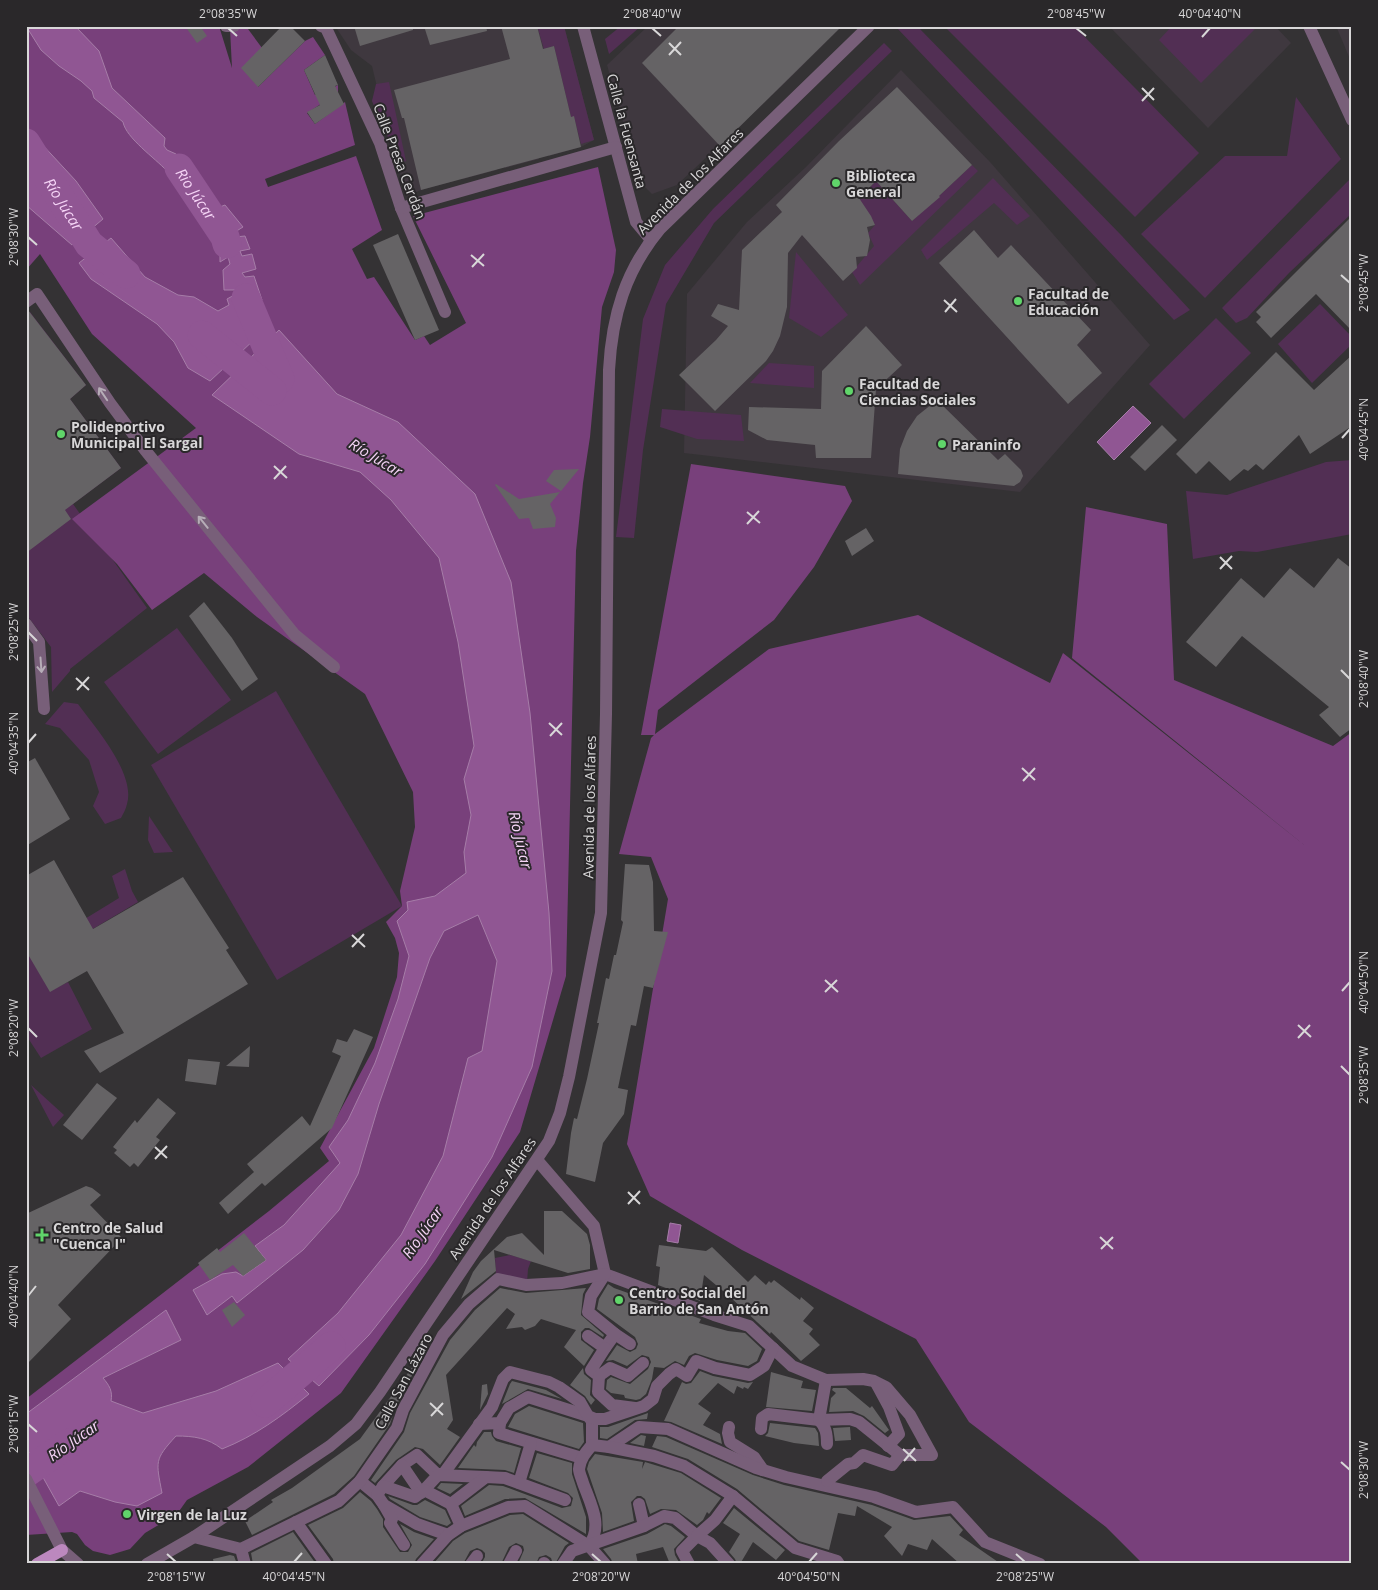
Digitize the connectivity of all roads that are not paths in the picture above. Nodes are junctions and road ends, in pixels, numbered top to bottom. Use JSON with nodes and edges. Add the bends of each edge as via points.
{"nodes":[{"id":1,"x":320,"y":26,"type":"edge"},
{"id":2,"x":584,"y":26,"type":"edge"},
{"id":3,"x":869,"y":26,"type":"edge"},
{"id":4,"x":1309,"y":26,"type":"edge"},
{"id":5,"x":1352,"y":120,"type":"edge"},
{"id":6,"x":616,"y":147,"type":"junction"},
{"id":7,"x":401,"y":208,"type":"junction"},
{"id":8,"x":651,"y":240,"type":"junction"},
{"id":9,"x":26,"y":302,"type":"edge"},
{"id":10,"x":445,"y":312,"type":"dead end"},
{"id":11,"x":26,"y":624,"type":"edge"},
{"id":12,"x":334,"y":667,"type":"dead end"},
{"id":13,"x":44,"y":709,"type":"dead end"},
{"id":14,"x":537,"y":1160,"type":"junction"},
{"id":15,"x":605,"y":1274,"type":"junction"},
{"id":16,"x":615,"y":1334,"type":"junction"},
{"id":17,"x":588,"y":1336,"type":"dead end"},
{"id":18,"x":630,"y":1344,"type":"dead end"},
{"id":19,"x":605,"y":1348,"type":"junction"},
{"id":20,"x":773,"y":1348,"type":"junction"},
{"id":21,"x":643,"y":1363,"type":"dead end"},
{"id":22,"x":599,"y":1376,"type":"junction"},
{"id":23,"x":826,"y":1380,"type":"junction"},
{"id":24,"x":874,"y":1381,"type":"junction"},
{"id":25,"x":640,"y":1407,"type":"junction"},
{"id":26,"x":588,"y":1416,"type":"junction"},
{"id":27,"x":819,"y":1420,"type":"junction"},
{"id":28,"x":500,"y":1422,"type":"junction"},
{"id":29,"x":479,"y":1424,"type":"junction"},
{"id":30,"x":729,"y":1427,"type":"dead end"},
{"id":31,"x":651,"y":1428,"type":"junction"},
{"id":32,"x":762,"y":1430,"type":"dead end"},
{"id":33,"x":531,"y":1443,"type":"junction"},
{"id":34,"x":827,"y":1444,"type":"dead end"},
{"id":35,"x":592,"y":1446,"type":"junction"},
{"id":36,"x":888,"y":1446,"type":"junction"},
{"id":37,"x":609,"y":1447,"type":"junction"},
{"id":38,"x":900,"y":1455,"type":"junction"},
{"id":39,"x":582,"y":1458,"type":"junction"},
{"id":40,"x":402,"y":1465,"type":"junction"},
{"id":41,"x":763,"y":1470,"type":"junction"},
{"id":42,"x":438,"y":1475,"type":"junction"},
{"id":43,"x":486,"y":1477,"type":"junction"},
{"id":44,"x":26,"y":1479,"type":"edge"},
{"id":45,"x":360,"y":1481,"type":"junction"},
{"id":46,"x":826,"y":1481,"type":"dead end"},
{"id":47,"x":519,"y":1483,"type":"junction"},
{"id":48,"x":532,"y":1487,"type":"junction"},
{"id":49,"x":423,"y":1491,"type":"junction"},
{"id":50,"x":381,"y":1495,"type":"junction"},
{"id":51,"x":733,"y":1496,"type":"junction"},
{"id":52,"x":565,"y":1500,"type":"dead end"},
{"id":53,"x":451,"y":1504,"type":"junction"},
{"id":54,"x":639,"y":1504,"type":"dead end"},
{"id":55,"x":525,"y":1506,"type":"junction"},
{"id":56,"x":296,"y":1522,"type":"junction"},
{"id":57,"x":461,"y":1526,"type":"junction"},
{"id":58,"x":644,"y":1526,"type":"junction"},
{"id":59,"x":448,"y":1535,"type":"junction"},
{"id":60,"x":697,"y":1536,"type":"junction"},
{"id":61,"x":194,"y":1537,"type":"junction"},
{"id":62,"x":59,"y":1544,"type":"junction"},
{"id":63,"x":404,"y":1545,"type":"dead end"},
{"id":64,"x":589,"y":1546,"type":"junction"},
{"id":65,"x":240,"y":1549,"type":"junction"},
{"id":66,"x":516,"y":1551,"type":"dead end"},
{"id":67,"x":603,"y":1562,"type":"edge"},
{"id":68,"x":37,"y":1564,"type":"edge"},
{"id":69,"x":78,"y":1564,"type":"edge"},
{"id":70,"x":147,"y":1564,"type":"edge"},
{"id":71,"x":245,"y":1564,"type":"edge"},
{"id":72,"x":326,"y":1564,"type":"edge"},
{"id":73,"x":422,"y":1564,"type":"edge"},
{"id":74,"x":509,"y":1564,"type":"edge"},
{"id":75,"x":564,"y":1564,"type":"edge"},
{"id":76,"x":689,"y":1564,"type":"edge"},
{"id":77,"x":729,"y":1564,"type":"edge"},
{"id":78,"x":839,"y":1564,"type":"edge"},
{"id":79,"x":1040,"y":1564,"type":"edge"}],
"edges":[{"from":1,"to":7,"type":"street","name":"Calle Presa Cerdán","via":[[326,28],[380,143]]},
{"from":2,"to":6,"type":"street","name":"Calle la Fuensanta"},
{"from":3,"to":8,"type":"street","name":"Avenida de los Alfares"},
{"from":4,"to":5,"type":"street"},
{"from":6,"to":7,"type":"street"},
{"from":6,"to":8,"type":"street","name":"Calle la Fuensanta","via":[[636,222]]},
{"from":7,"to":10,"type":"street","name":"Calle Presa Cerdán"},
{"from":8,"to":14,"type":"street","name":"Avenida de los Alfares","via":[[636,261],[626,284],[610,350],[603,873],[599,924],[562,1104],[555,1127]]},
{"from":12,"to":9,"type":"street","one_way":true,"via":[[294,635],[233,561],[110,403],[37,294]]},
{"from":11,"to":13,"type":"street","one_way":true,"via":[[39,642]]},
{"from":14,"to":15,"type":"street","via":[[594,1226]]},
{"from":14,"to":61,"type":"street","name":"Avenida de los Alfares","via":[[356,1424],[307,1462]]},
{"from":15,"to":16,"type":"street","via":[[591,1296],[588,1312]]},
{"from":15,"to":20,"type":"street","via":[[749,1326]]},
{"from":15,"to":45,"type":"street","name":"Calle San Lázaro","via":[[562,1283],[526,1285],[498,1279],[469,1304],[443,1335],[403,1410],[397,1428]]},
{"from":16,"to":18,"type":"street"},
{"from":16,"to":19,"type":"street"},
{"from":17,"to":19,"type":"street"},
{"from":19,"to":22,"type":"street","via":[[591,1370]]},
{"from":20,"to":23,"type":"street","via":[[792,1366]]},
{"from":20,"to":25,"type":"street","via":[[764,1366],[750,1374],[696,1361],[688,1376],[676,1370],[669,1374],[657,1386],[653,1399]]},
{"from":21,"to":22,"type":"street","via":[[628,1376],[610,1368]]},
{"from":22,"to":25,"type":"street","via":[[598,1392],[612,1405]]},
{"from":23,"to":24,"type":"street"},
{"from":23,"to":27,"type":"street"},
{"from":24,"to":36,"type":"street","via":[[900,1434]]},
{"from":24,"to":38,"type":"street","via":[[886,1387],[910,1415],[932,1455]]},
{"from":25,"to":26,"type":"street","via":[[605,1420]]},
{"from":25,"to":31,"type":"street"},
{"from":26,"to":28,"type":"street","via":[[528,1397],[509,1408]]},
{"from":26,"to":29,"type":"street","via":[[580,1402],[559,1387],[510,1372]]},
{"from":26,"to":35,"type":"street","via":[[592,1421]]},
{"from":27,"to":32,"type":"street","via":[[768,1414],[762,1418]]},
{"from":27,"to":34,"type":"street","via":[[827,1432]]},
{"from":27,"to":36,"type":"street","via":[[850,1418]]},
{"from":28,"to":29,"type":"street"},
{"from":28,"to":33,"type":"street","via":[[499,1433]]},
{"from":29,"to":42,"type":"street","via":[[444,1473]]},
{"from":30,"to":41,"type":"street","via":[[730,1442],[754,1456]]},
{"from":31,"to":37,"type":"street","via":[[639,1427]]},
{"from":31,"to":41,"type":"street","via":[[668,1429]]},
{"from":33,"to":39,"type":"street"},
{"from":33,"to":47,"type":"street"},
{"from":35,"to":37,"type":"street"},
{"from":35,"to":39,"type":"street"},
{"from":36,"to":38,"type":"street"},
{"from":37,"to":51,"type":"street","via":[[684,1466]]},
{"from":38,"to":46,"type":"street","via":[[892,1465],[863,1455]]},
{"from":39,"to":64,"type":"street","via":[[579,1470],[596,1524],[594,1539]]},
{"from":40,"to":42,"type":"street","via":[[417,1455]]},
{"from":40,"to":49,"type":"street"},
{"from":40,"to":50,"type":"street"},
{"from":41,"to":79,"type":"street","via":[[874,1497],[916,1512],[953,1506],[985,1542]]},
{"from":42,"to":43,"type":"street"},
{"from":42,"to":49,"type":"street"},
{"from":43,"to":47,"type":"street"},
{"from":43,"to":53,"type":"street"},
{"from":44,"to":62,"type":"street"},
{"from":45,"to":50,"type":"street"},
{"from":45,"to":56,"type":"street","name":"Calle San Lázaro","via":[[339,1500]]},
{"from":47,"to":48,"type":"street"},
{"from":48,"to":52,"type":"street"},
{"from":48,"to":55,"type":"street"},
{"from":49,"to":50,"type":"street","via":[[415,1497]]},
{"from":49,"to":53,"type":"street"},
{"from":50,"to":59,"type":"street","via":[[417,1524]]},
{"from":50,"to":63,"type":"street","via":[[392,1519],[390,1523]]},
{"from":51,"to":60,"type":"street","via":[[715,1520]]},
{"from":51,"to":78,"type":"street","via":[[795,1548]]},
{"from":53,"to":57,"type":"street"},
{"from":54,"to":58,"type":"street"},
{"from":55,"to":57,"type":"street","via":[[508,1508]]},
{"from":55,"to":64,"type":"street"},
{"from":56,"to":65,"type":"street","name":"Calle San Lázaro"},
{"from":56,"to":72,"type":"street"},
{"from":57,"to":59,"type":"street"},
{"from":58,"to":60,"type":"street","via":[[664,1516],[674,1518]]},
{"from":58,"to":64,"type":"street"},
{"from":59,"to":73,"type":"street"},
{"from":60,"to":76,"type":"street","via":[[682,1551]]},
{"from":60,"to":77,"type":"street","via":[[710,1543]]},
{"from":61,"to":65,"type":"street"},
{"from":61,"to":70,"type":"street"},
{"from":62,"to":68,"type":"main road"},
{"from":62,"to":69,"type":"street"},
{"from":64,"to":67,"type":"street"},
{"from":64,"to":75,"type":"street","via":[[572,1551]]},
{"from":65,"to":71,"type":"street"},
{"from":66,"to":74,"type":"street"}]}
